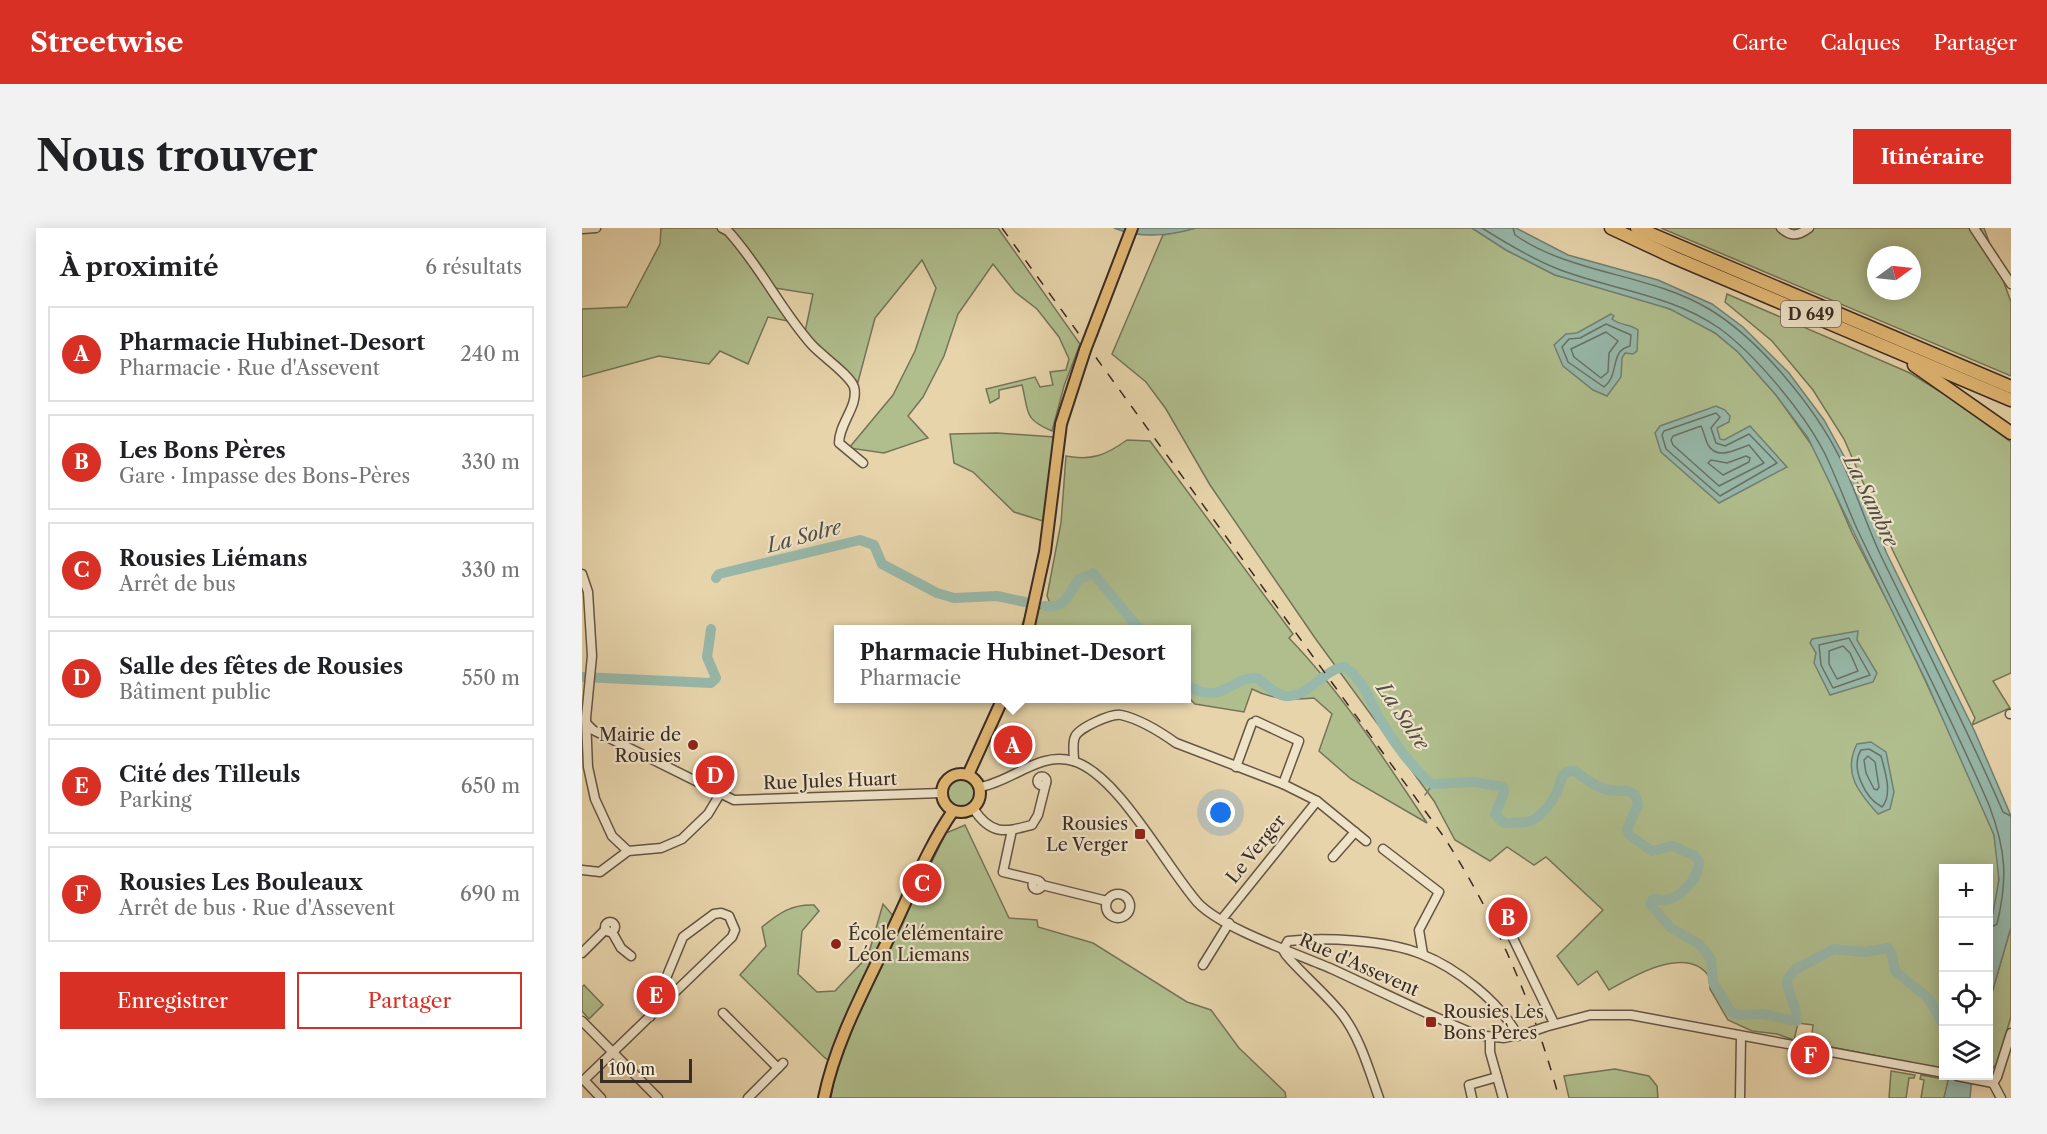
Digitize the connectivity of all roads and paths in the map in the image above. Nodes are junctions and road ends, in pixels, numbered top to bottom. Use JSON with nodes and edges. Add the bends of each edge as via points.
{"nodes":[{"id":1,"x":596,"y":228,"type":"edge"},
{"id":2,"x":722,"y":228,"type":"edge"},
{"id":3,"x":1611,"y":228,"type":"edge"},
{"id":4,"x":1637,"y":228,"type":"edge"},
{"id":5,"x":1781,"y":228,"type":"edge"},
{"id":6,"x":1809,"y":228,"type":"edge"},
{"id":7,"x":1974,"y":228,"type":"edge"},
{"id":8,"x":582,"y":229,"type":"edge"},
{"id":9,"x":1130,"y":233,"type":"edge"},
{"id":10,"x":2011,"y":284,"type":"edge"},
{"id":11,"x":1872,"y":340,"type":"junction"},
{"id":12,"x":2011,"y":387,"type":"edge"},
{"id":13,"x":2011,"y":400,"type":"edge"},
{"id":14,"x":2011,"y":433,"type":"edge"},
{"id":15,"x":863,"y":463,"type":"dead end"},
{"id":16,"x":582,"y":574,"type":"edge"},
{"id":17,"x":1029,"y":625,"type":"edge"},
{"id":18,"x":1001,"y":703,"type":"edge"},
{"id":19,"x":585,"y":706,"type":"edge"},
{"id":20,"x":587,"y":724,"type":"junction"},
{"id":21,"x":1074,"y":761,"type":"junction"},
{"id":22,"x":1236,"y":767,"type":"junction"},
{"id":23,"x":968,"y":775,"type":"junction"},
{"id":24,"x":1046,"y":783,"type":"dead end"},
{"id":25,"x":1283,"y":784,"type":"junction"},
{"id":26,"x":980,"y":787,"type":"junction"},
{"id":27,"x":942,"y":793,"type":"junction"},
{"id":28,"x":720,"y":794,"type":"junction"},
{"id":29,"x":1317,"y":801,"type":"junction"},
{"id":30,"x":974,"y":808,"type":"junction"},
{"id":31,"x":953,"y":811,"type":"junction"},
{"id":32,"x":1012,"y":830,"type":"junction"},
{"id":33,"x":1355,"y":832,"type":"junction"},
{"id":34,"x":1366,"y":841,"type":"dead end"},
{"id":35,"x":1383,"y":849,"type":"dead end"},
{"id":36,"x":628,"y":851,"type":"junction"},
{"id":37,"x":1333,"y":857,"type":"dead end"},
{"id":38,"x":582,"y":870,"type":"edge"},
{"id":39,"x":1107,"y":901,"type":"dead end"},
{"id":40,"x":1518,"y":918,"type":"dead end"},
{"id":41,"x":1225,"y":921,"type":"junction"},
{"id":42,"x":1283,"y":950,"type":"junction"},
{"id":43,"x":582,"y":953,"type":"edge"},
{"id":44,"x":1423,"y":954,"type":"junction"},
{"id":45,"x":631,"y":956,"type":"dead end"},
{"id":46,"x":1203,"y":965,"type":"dead end"},
{"id":47,"x":723,"y":1013,"type":"dead end"},
{"id":48,"x":650,"y":1017,"type":"junction"},
{"id":49,"x":582,"y":1021,"type":"edge"},
{"id":50,"x":1554,"y":1023,"type":"junction"},
{"id":51,"x":2011,"y":1033,"type":"edge"},
{"id":52,"x":1518,"y":1036,"type":"junction"},
{"id":53,"x":1741,"y":1036,"type":"junction"},
{"id":54,"x":1490,"y":1038,"type":"junction"},
{"id":55,"x":614,"y":1053,"type":"junction"},
{"id":56,"x":1939,"y":1071,"type":"edge"},
{"id":57,"x":1497,"y":1077,"type":"junction"},
{"id":58,"x":583,"y":1079,"type":"edge"},
{"id":59,"x":1981,"y":1080,"type":"edge"},
{"id":60,"x":1993,"y":1083,"type":"junction"},
{"id":61,"x":752,"y":1097,"type":"edge"},
{"id":62,"x":601,"y":1098,"type":"edge"},
{"id":63,"x":658,"y":1098,"type":"edge"},
{"id":64,"x":824,"y":1098,"type":"edge"},
{"id":65,"x":1379,"y":1098,"type":"edge"},
{"id":66,"x":1472,"y":1098,"type":"edge"},
{"id":67,"x":1503,"y":1098,"type":"edge"},
{"id":68,"x":1740,"y":1098,"type":"edge"},
{"id":69,"x":2001,"y":1098,"type":"edge"}],
"edges":[{"from":1,"to":8,"type":"street"},
{"from":2,"to":15,"type":"street","via":[[757,264],[800,331],[853,384],[855,397],[839,443]]},
{"from":3,"to":11,"type":"highway","number":"D 649"},
{"from":4,"to":12,"type":"highway","number":"D 649"},
{"from":5,"to":6,"type":"street","via":[[1796,235]]},
{"from":7,"to":10,"type":"street"},
{"from":9,"to":17,"type":"main road","bridge":true,"via":[[1061,424],[1046,552]]},
{"from":11,"to":13,"type":"highway","number":"D 649"},
{"from":11,"to":14,"type":"highway","via":[[1930,375]]},
{"from":16,"to":19,"type":"street","via":[[588,592],[592,656]]},
{"from":18,"to":23,"type":"main road"},
{"from":19,"to":20,"type":"street"},
{"from":20,"to":28,"type":"street","name":"Rue Jules Huart"},
{"from":20,"to":36,"type":"street","via":[[588,767],[595,799],[612,836]]},
{"from":21,"to":22,"type":"street","via":[[1075,736],[1079,732],[1107,717],[1121,715]]},
{"from":21,"to":26,"type":"street","via":[[1040,762],[999,783]]},
{"from":21,"to":41,"type":"street","name":"Rue d'Assevent","via":[[1106,783],[1199,904]]},
{"from":22,"to":25,"type":"street"},
{"from":22,"to":25,"type":"street","via":[[1254,722],[1299,741]]},
{"from":23,"to":26,"type":"main road"},
{"from":23,"to":27,"type":"main road","via":[[951,776]]},
{"from":24,"to":32,"type":"street","via":[[1036,822]]},
{"from":25,"to":29,"type":"street"},
{"from":26,"to":30,"type":"main road","via":[[980,800]]},
{"from":27,"to":28,"type":"street","name":"Rue Jules Huart","via":[[738,800]]},
{"from":27,"to":31,"type":"main road","via":[[945,804]]},
{"from":28,"to":36,"type":"street","via":[[708,814],[675,844]]},
{"from":29,"to":33,"type":"street"},
{"from":29,"to":41,"type":"street","name":"Le Verger","via":[[1284,838]]},
{"from":30,"to":31,"type":"main road","via":[[963,813]]},
{"from":30,"to":32,"type":"street","via":[[991,827]]},
{"from":31,"to":64,"type":"main road","via":[[936,838],[864,991],[834,1061]]},
{"from":32,"to":39,"type":"street","via":[[1003,872]]},
{"from":33,"to":34,"type":"street"},
{"from":33,"to":37,"type":"street"},
{"from":35,"to":44,"type":"street","via":[[1439,892],[1419,930]]},
{"from":36,"to":38,"type":"street","via":[[606,870]]},
{"from":40,"to":50,"type":"street","via":[[1510,932]]},
{"from":41,"to":42,"type":"street","name":"Rue d'Assevent"},
{"from":41,"to":46,"type":"street","name":"Le Verger"},
{"from":42,"to":44,"type":"street","via":[[1288,941],[1301,940],[1375,945]]},
{"from":42,"to":54,"type":"street","name":"Rue d'Assevent"},
{"from":42,"to":65,"type":"street","via":[[1342,1014],[1363,1053]]},
{"from":43,"to":45,"type":"street","via":[[609,930]]},
{"from":44,"to":52,"type":"street","via":[[1488,996]]},
{"from":47,"to":61,"type":"street","via":[[781,1066]]},
{"from":48,"to":48,"type":"street","via":[[732,937],[735,930],[729,916],[714,914],[683,937]]},
{"from":48,"to":55,"type":"street"},
{"from":49,"to":55,"type":"street"},
{"from":50,"to":52,"type":"street","name":"Rue d'Assevent","bridge":true},
{"from":50,"to":53,"type":"street","name":"Rue d'Assevent","via":[[1590,1015],[1624,1015]]},
{"from":51,"to":60,"type":"street"},
{"from":52,"to":54,"type":"street","name":"Rue d'Assevent"},
{"from":53,"to":56,"type":"street","name":"Rue d'Assevent"},
{"from":53,"to":68,"type":"street"},
{"from":54,"to":57,"type":"street"},
{"from":55,"to":58,"type":"street"},
{"from":55,"to":63,"type":"street"},
{"from":57,"to":66,"type":"street","via":[[1469,1085]]},
{"from":57,"to":67,"type":"street"},
{"from":58,"to":62,"type":"street"},
{"from":59,"to":60,"type":"street"},
{"from":60,"to":69,"type":"street"}]}
